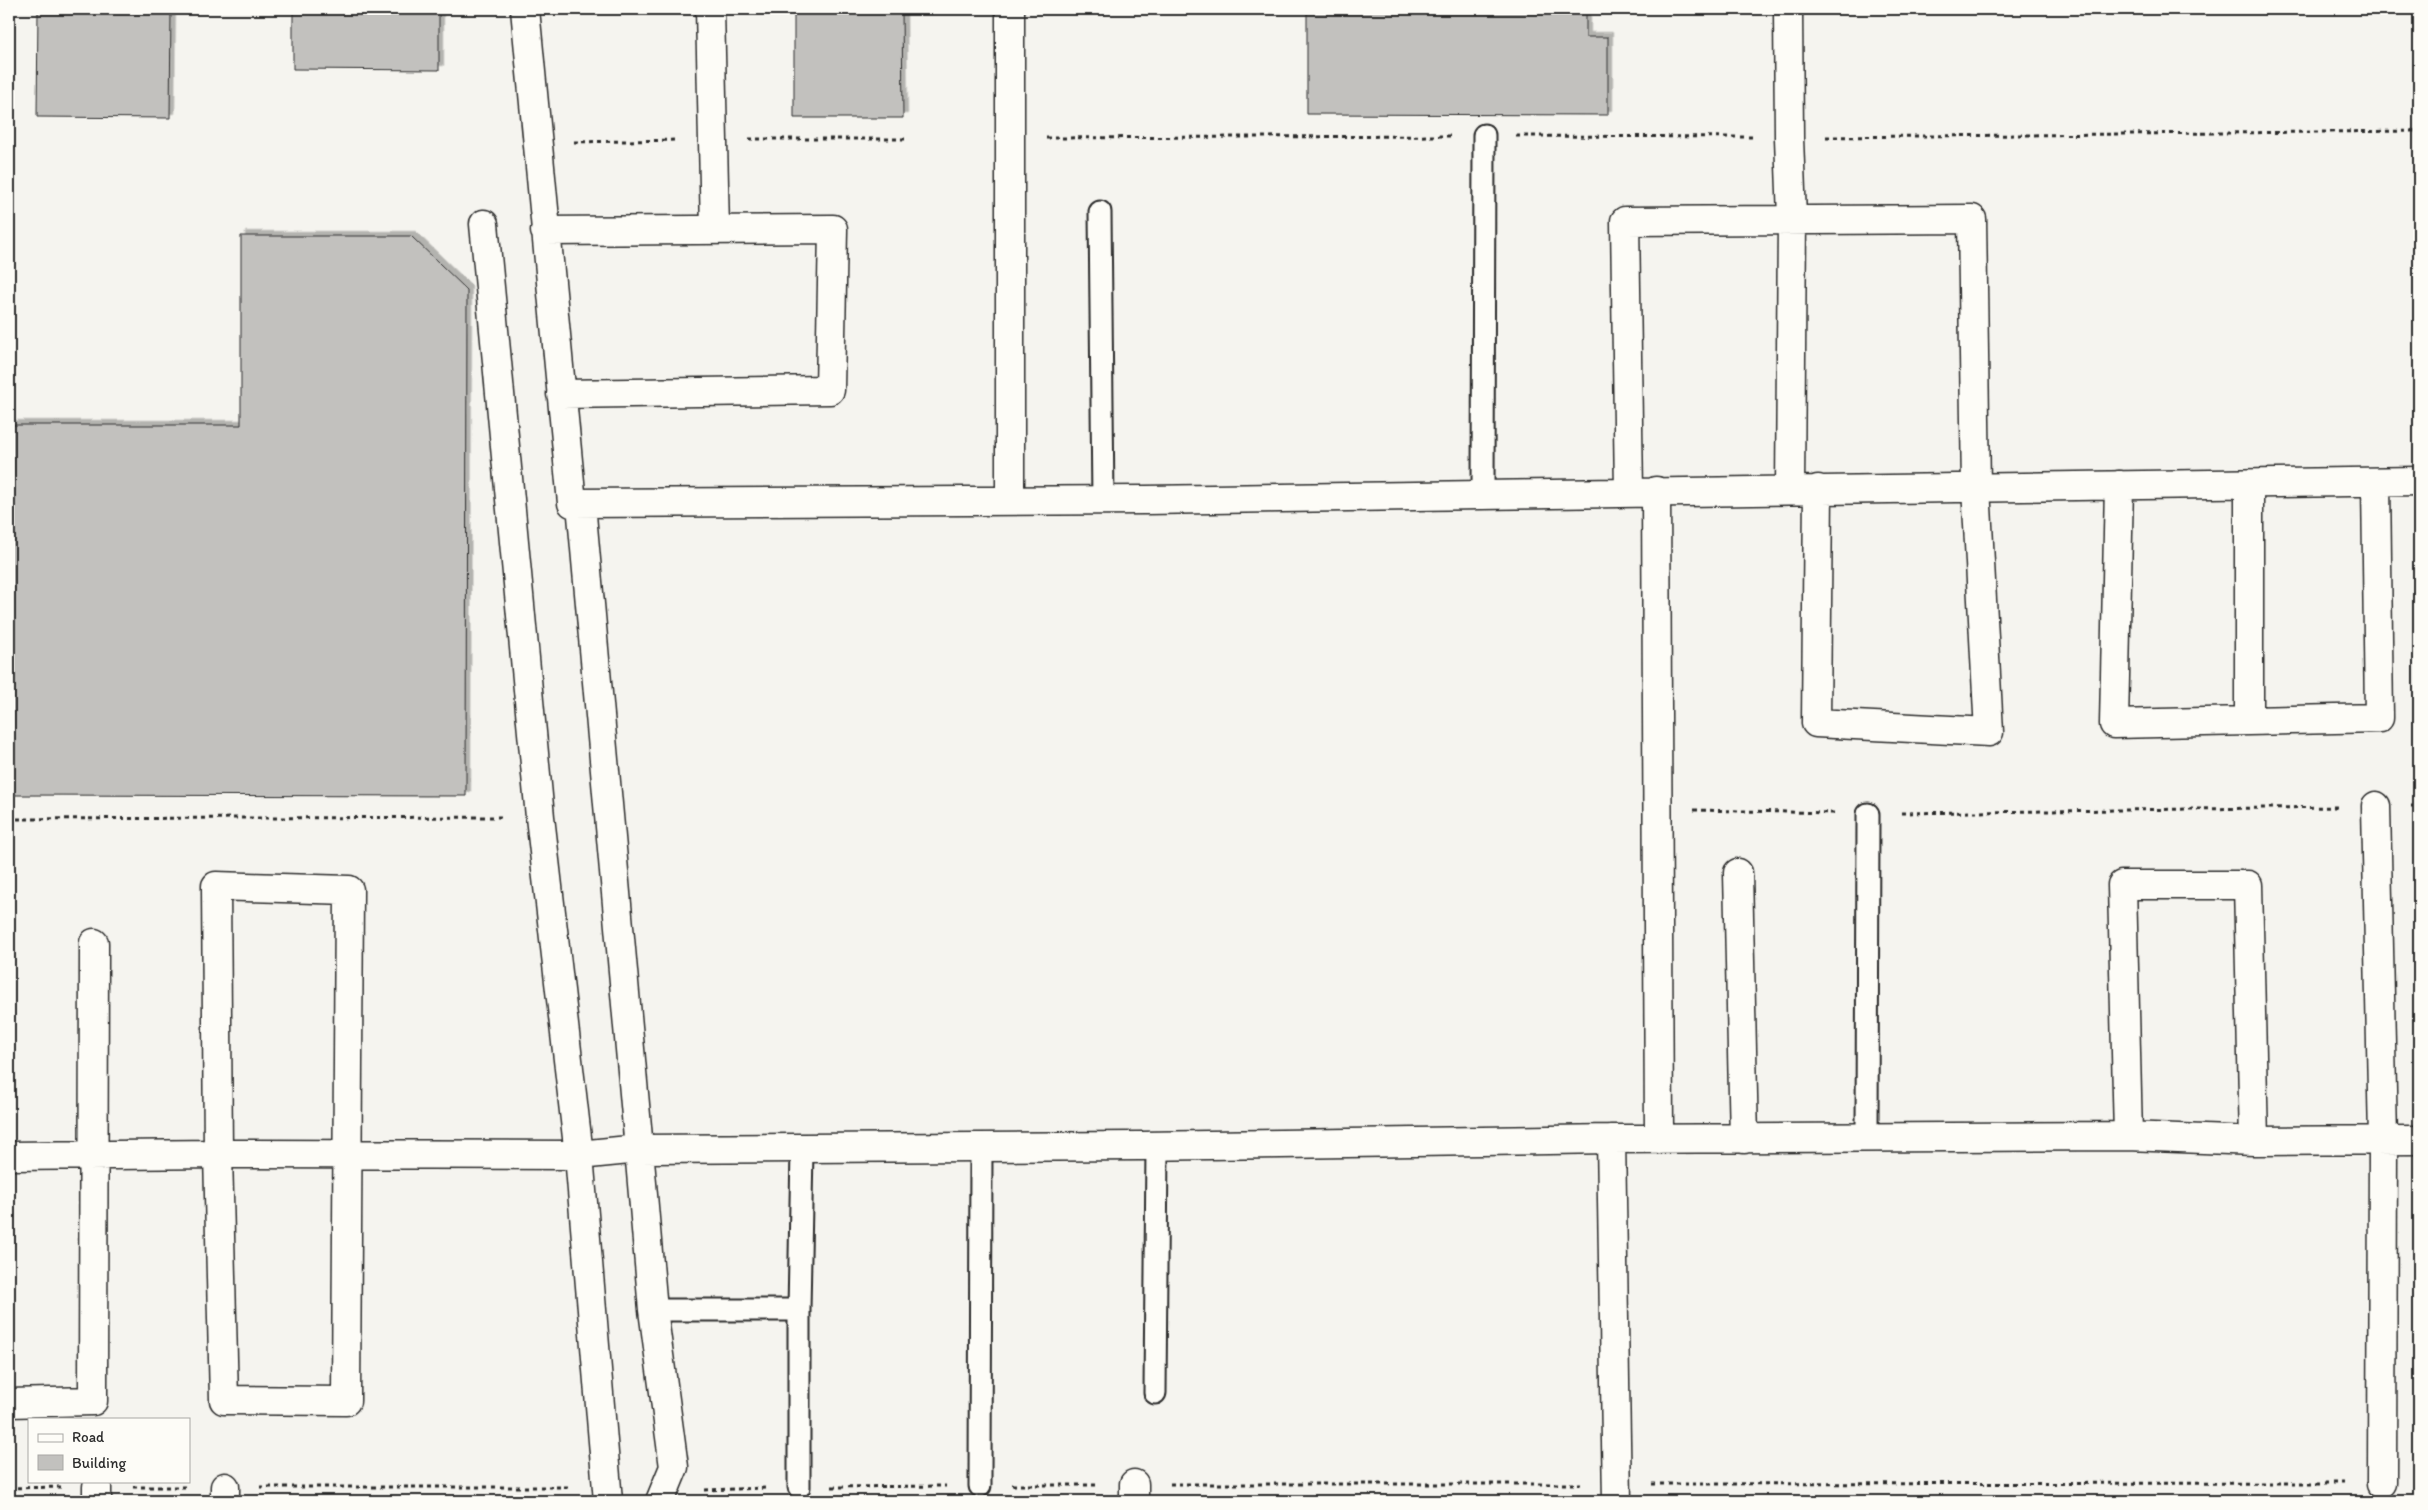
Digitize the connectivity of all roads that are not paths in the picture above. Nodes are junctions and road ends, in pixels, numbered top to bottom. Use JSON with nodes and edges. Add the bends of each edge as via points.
{"nodes":[{"id":1,"x":525,"y":9,"type":"edge"},
{"id":2,"x":710,"y":9,"type":"edge"},
{"id":3,"x":1010,"y":9,"type":"edge"},
{"id":4,"x":1788,"y":9,"type":"edge"},
{"id":5,"x":1484,"y":135,"type":"road end"},
{"id":6,"x":1100,"y":212,"type":"dead end"},
{"id":7,"x":1792,"y":218,"type":"junction"},
{"id":8,"x":484,"y":224,"type":"dead end"},
{"id":9,"x":715,"y":230,"type":"junction"},
{"id":10,"x":545,"y":231,"type":"junction"},
{"id":11,"x":561,"y":394,"type":"junction"},
{"id":12,"x":2419,"y":481,"type":"edge"},
{"id":13,"x":2376,"y":482,"type":"junction"},
{"id":14,"x":2249,"y":484,"type":"junction"},
{"id":15,"x":2119,"y":485,"type":"junction"},
{"id":16,"x":1976,"y":487,"type":"junction"},
{"id":17,"x":1818,"y":489,"type":"junction"},
{"id":18,"x":1790,"y":490,"type":"junction"},
{"id":19,"x":1656,"y":491,"type":"junction"},
{"id":20,"x":1629,"y":492,"type":"junction"},
{"id":21,"x":1483,"y":494,"type":"junction"},
{"id":22,"x":1010,"y":500,"type":"junction"},
{"id":23,"x":1103,"y":500,"type":"junction"},
{"id":24,"x":581,"y":504,"type":"junction"},
{"id":25,"x":2249,"y":720,"type":"junction"},
{"id":26,"x":2376,"y":806,"type":"road end"},
{"id":27,"x":1868,"y":814,"type":"road end"},
{"id":28,"x":1738,"y":873,"type":"dead end"},
{"id":29,"x":94,"y":943,"type":"dead end"},
{"id":30,"x":2128,"y":1136,"type":"junction"},
{"id":31,"x":1867,"y":1138,"type":"junction"},
{"id":32,"x":1611,"y":1139,"type":"junction"},
{"id":33,"x":1659,"y":1139,"type":"junction"},
{"id":34,"x":1744,"y":1139,"type":"junction"},
{"id":35,"x":2254,"y":1140,"type":"junction"},
{"id":36,"x":2383,"y":1140,"type":"junction"},
{"id":37,"x":2419,"y":1140,"type":"edge"},
{"id":38,"x":1157,"y":1146,"type":"junction"},
{"id":39,"x":981,"y":1148,"type":"junction"},
{"id":40,"x":802,"y":1150,"type":"junction"},
{"id":41,"x":608,"y":1152,"type":"junction"},
{"id":42,"x":93,"y":1154,"type":"junction"},
{"id":43,"x":218,"y":1154,"type":"junction"},
{"id":44,"x":348,"y":1154,"type":"junction"},
{"id":45,"x":9,"y":1156,"type":"edge"},
{"id":46,"x":653,"y":1310,"type":"junction"},
{"id":47,"x":799,"y":1310,"type":"junction"},
{"id":48,"x":1155,"y":1393,"type":"dead end"},
{"id":49,"x":9,"y":1403,"type":"edge"},
{"id":50,"x":2382,"y":1483,"type":"road end"},
{"id":51,"x":980,"y":1486,"type":"road end"},
{"id":52,"x":799,"y":1487,"type":"road end"},
{"id":53,"x":664,"y":1492,"type":"edge"},
{"id":54,"x":1617,"y":1493,"type":"edge"},
{"id":55,"x":608,"y":1494,"type":"edge"}],
"edges":[{"from":1,"to":10,"type":"street"},
{"from":2,"to":9,"type":"street"},
{"from":3,"to":22,"type":"street"},
{"from":4,"to":7,"type":"street"},
{"from":5,"to":21,"type":"lane"},
{"from":6,"to":23,"type":"lane"},
{"from":7,"to":16,"type":"street","via":[[1972,220]]},
{"from":7,"to":18,"type":"street"},
{"from":7,"to":20,"type":"street","via":[[1625,220]]},
{"from":8,"to":41,"type":"street","via":[[540,817]]},
{"from":9,"to":10,"type":"street"},
{"from":9,"to":11,"type":"street","via":[[833,229],[830,390]]},
{"from":10,"to":11,"type":"street"},
{"from":11,"to":24,"type":"street","via":[[572,504]]},
{"from":12,"to":13,"type":"street"},
{"from":13,"to":14,"type":"street"},
{"from":13,"to":25,"type":"street","via":[[2380,718]]},
{"from":14,"to":15,"type":"street"},
{"from":14,"to":25,"type":"street"},
{"from":15,"to":16,"type":"street"},
{"from":15,"to":25,"type":"street","via":[[2114,724]]},
{"from":16,"to":17,"type":"street"},
{"from":16,"to":17,"type":"street","via":[[1989,732],[1816,724]]},
{"from":17,"to":18,"type":"street"},
{"from":18,"to":19,"type":"street"},
{"from":19,"to":20,"type":"street"},
{"from":19,"to":33,"type":"street"},
{"from":20,"to":21,"type":"street"},
{"from":21,"to":23,"type":"street"},
{"from":22,"to":23,"type":"street"},
{"from":22,"to":24,"type":"street"},
{"from":24,"to":41,"type":"street"},
{"from":26,"to":36,"type":"street"},
{"from":27,"to":31,"type":"lane"},
{"from":28,"to":34,"type":"street"},
{"from":29,"to":42,"type":"street"},
{"from":30,"to":31,"type":"street"},
{"from":30,"to":35,"type":"street"},
{"from":30,"to":35,"type":"street","via":[[2122,885],[2248,885]]},
{"from":31,"to":34,"type":"street"},
{"from":32,"to":33,"type":"street"},
{"from":32,"to":38,"type":"street"},
{"from":32,"to":54,"type":"street"},
{"from":33,"to":34,"type":"street"},
{"from":35,"to":36,"type":"street"},
{"from":36,"to":37,"type":"street"},
{"from":36,"to":50,"type":"street"},
{"from":38,"to":39,"type":"street"},
{"from":38,"to":48,"type":"lane"},
{"from":39,"to":40,"type":"street"},
{"from":39,"to":51,"type":"lane"},
{"from":40,"to":41,"type":"street"},
{"from":40,"to":47,"type":"lane"},
{"from":41,"to":44,"type":"street"},
{"from":41,"to":46,"type":"street"},
{"from":41,"to":55,"type":"street"},
{"from":42,"to":43,"type":"street"},
{"from":42,"to":45,"type":"street"},
{"from":42,"to":49,"type":"street","via":[[93,1401]]},
{"from":43,"to":44,"type":"street"},
{"from":43,"to":44,"type":"street","via":[[224,1400],[346,1400]]},
{"from":43,"to":44,"type":"street","via":[[216,886],[349,890]]},
{"from":46,"to":47,"type":"lane"},
{"from":46,"to":53,"type":"street","via":[[674,1467]]},
{"from":47,"to":52,"type":"lane"}]}
